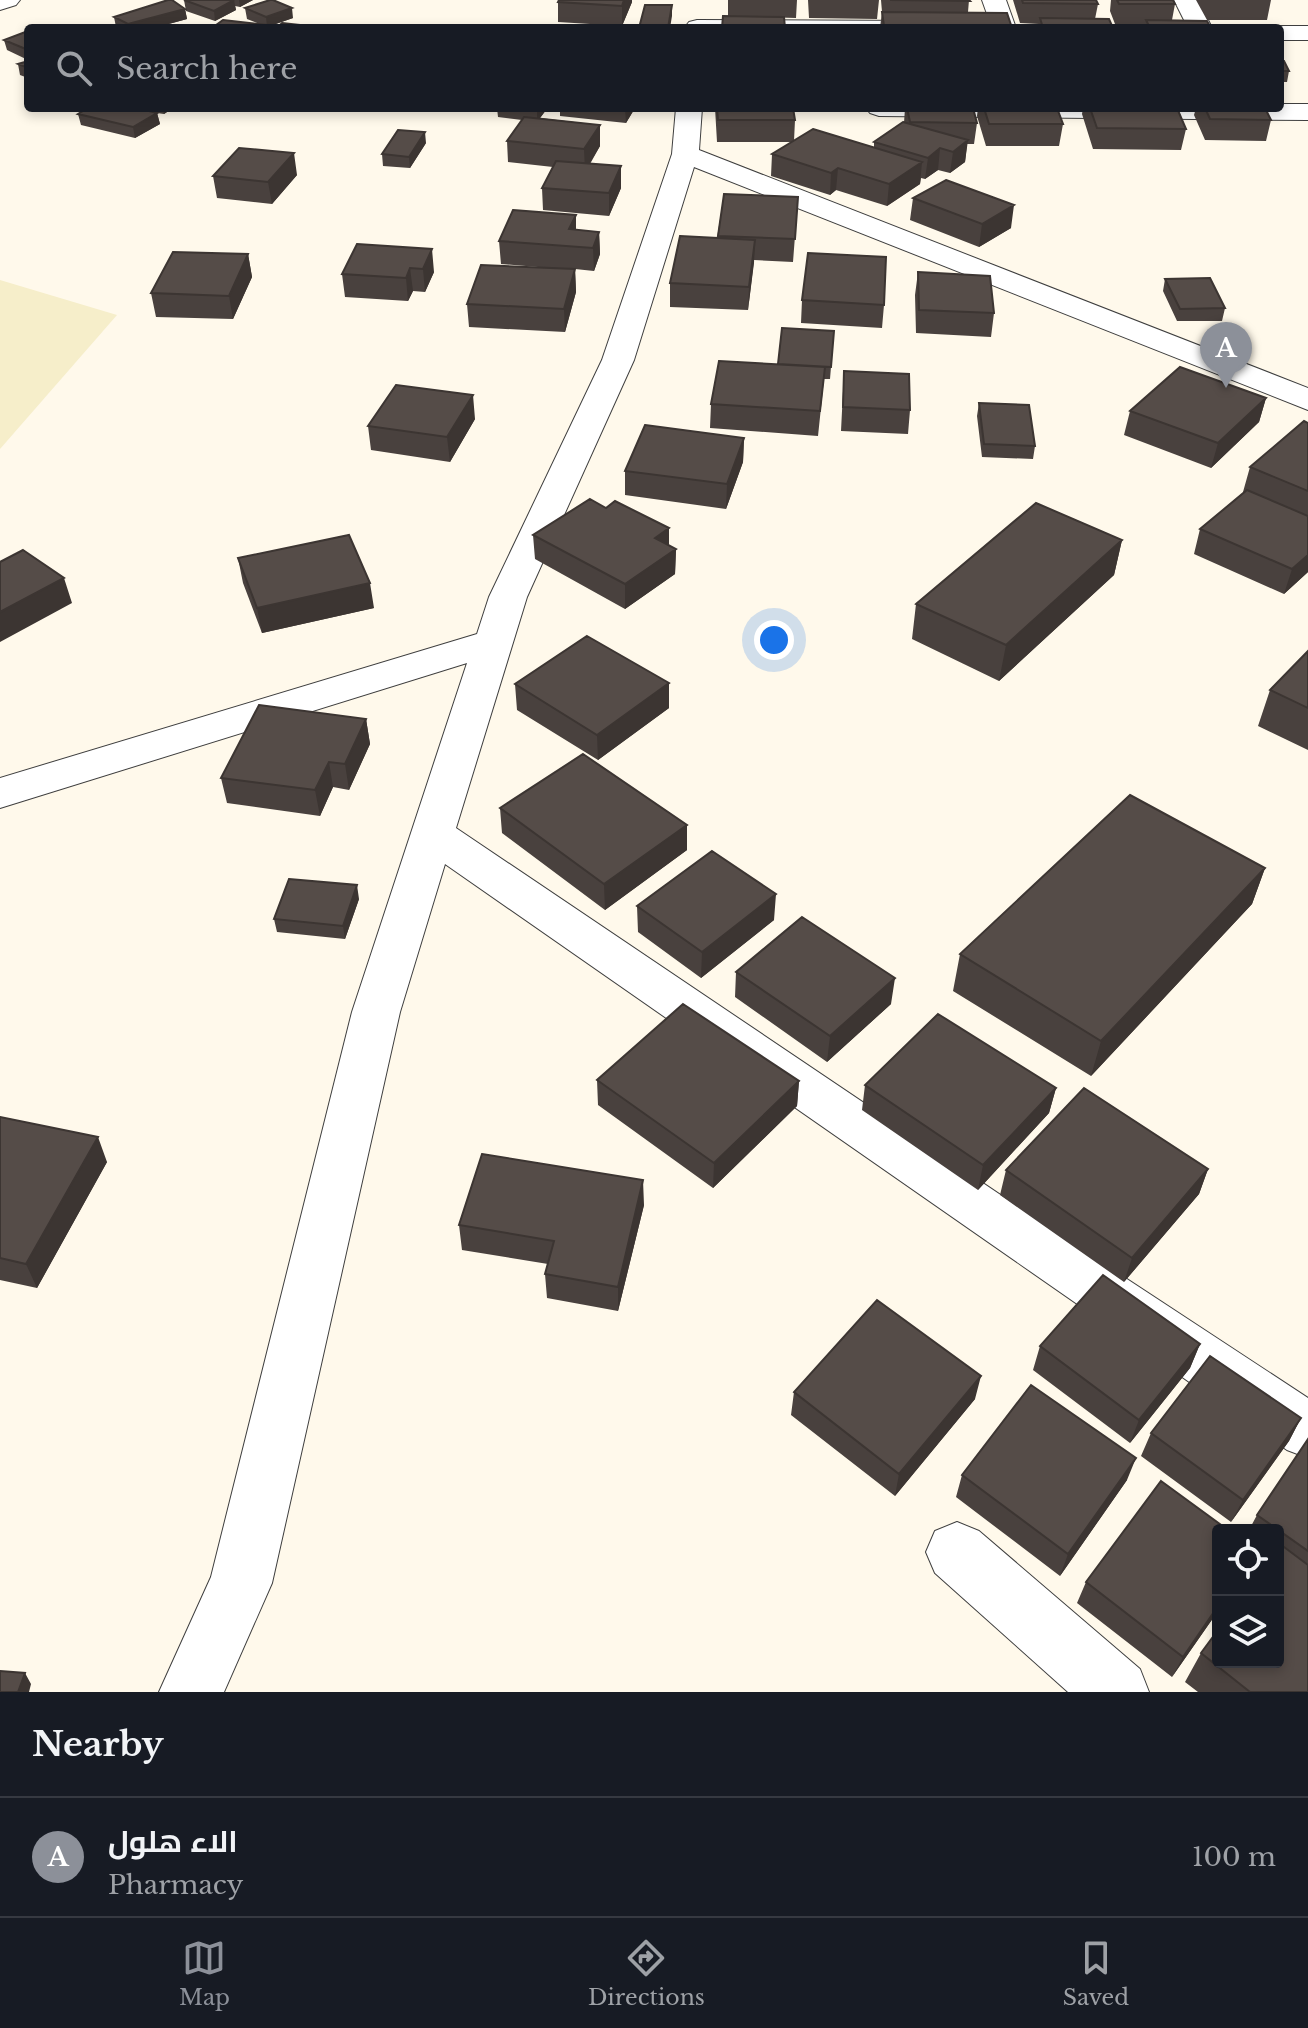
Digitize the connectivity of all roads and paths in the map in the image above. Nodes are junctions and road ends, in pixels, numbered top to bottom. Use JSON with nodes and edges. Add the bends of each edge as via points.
{"nodes":[{"id":1,"x":8,"y":0,"type":"edge"},
{"id":2,"x":702,"y":0,"type":"edge"},
{"id":3,"x":994,"y":0,"type":"edge"},
{"id":4,"x":1186,"y":0,"type":"edge"},
{"id":5,"x":0,"y":3,"type":"edge"},
{"id":6,"x":698,"y":24,"type":"edge"},
{"id":7,"x":1003,"y":24,"type":"edge"},
{"id":8,"x":1198,"y":24,"type":"edge"},
{"id":9,"x":1284,"y":33,"type":"edge"},
{"id":10,"x":1308,"y":33,"type":"edge"},
{"id":11,"x":689,"y":112,"type":"edge"},
{"id":12,"x":1284,"y":112,"type":"edge"},
{"id":13,"x":1308,"y":112,"type":"edge"},
{"id":14,"x":685,"y":154,"type":"junction"},
{"id":15,"x":1308,"y":400,"type":"edge"},
{"id":16,"x":494,"y":642,"type":"junction"},
{"id":17,"x":0,"y":793,"type":"edge"},
{"id":18,"x":433,"y":834,"type":"junction"},
{"id":19,"x":1308,"y":1431,"type":"edge"},
{"id":20,"x":957,"y":1552,"type":"dead end"},
{"id":21,"x":191,"y":1692,"type":"edge"},
{"id":22,"x":1117,"y":1692,"type":"edge"}],
"edges":[{"from":1,"to":5,"type":"street"},
{"from":2,"to":6,"type":"street"},
{"from":3,"to":7,"type":"street"},
{"from":4,"to":8,"type":"street"},
{"from":9,"to":10,"type":"street"},
{"from":11,"to":14,"type":"street"},
{"from":12,"to":13,"type":"street"},
{"from":14,"to":15,"type":"street"},
{"from":14,"to":16,"type":"street","via":[[618,360],[508,597]]},
{"from":16,"to":17,"type":"street"},
{"from":16,"to":18,"type":"street"},
{"from":18,"to":19,"type":"street"},
{"from":18,"to":21,"type":"street","via":[[376,1012],[241,1583]]},
{"from":20,"to":22,"type":"street"}]}
